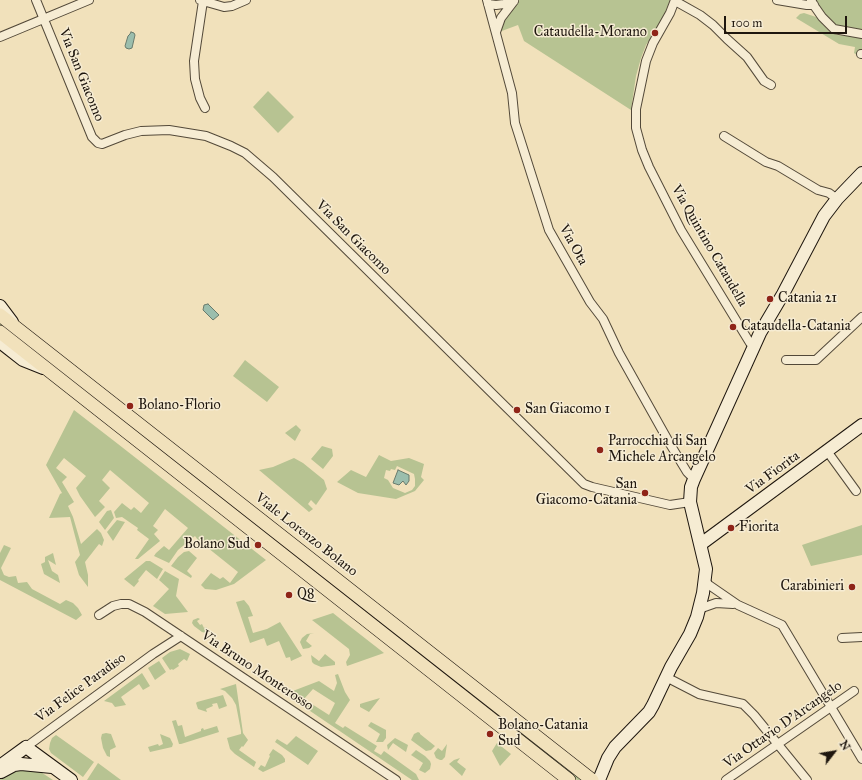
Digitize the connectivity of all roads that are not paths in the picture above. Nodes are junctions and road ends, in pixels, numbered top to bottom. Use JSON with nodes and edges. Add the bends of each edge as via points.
{"nodes":[{"id":1,"x":36,"y":0,"type":"edge"},
{"id":2,"x":89,"y":0,"type":"edge"},
{"id":3,"x":201,"y":0,"type":"edge"},
{"id":4,"x":246,"y":0,"type":"edge"},
{"id":5,"x":514,"y":0,"type":"edge"},
{"id":6,"x":777,"y":0,"type":"edge"},
{"id":7,"x":675,"y":1,"type":"edge"},
{"id":8,"x":487,"y":2,"type":"edge"},
{"id":9,"x":813,"y":2,"type":"edge"},
{"id":10,"x":44,"y":18,"type":"junction"},
{"id":11,"x":496,"y":33,"type":"junction"},
{"id":12,"x":862,"y":34,"type":"edge"},
{"id":13,"x":0,"y":37,"type":"edge"},
{"id":14,"x":771,"y":85,"type":"dead end"},
{"id":15,"x":205,"y":108,"type":"dead end"},
{"id":16,"x":724,"y":136,"type":"dead end"},
{"id":17,"x":862,"y":173,"type":"edge"},
{"id":18,"x":837,"y":199,"type":"junction"},
{"id":19,"x":0,"y":306,"type":"edge"},
{"id":20,"x":0,"y":315,"type":"edge"},
{"id":21,"x":862,"y":317,"type":"edge"},
{"id":22,"x":18,"y":329,"type":"junction"},
{"id":23,"x":0,"y":332,"type":"edge"},
{"id":24,"x":0,"y":342,"type":"edge"},
{"id":25,"x":754,"y":345,"type":"junction"},
{"id":26,"x":786,"y":360,"type":"dead end"},
{"id":27,"x":50,"y":372,"type":"junction"},
{"id":28,"x":862,"y":425,"type":"edge"},
{"id":29,"x":827,"y":451,"type":"junction"},
{"id":30,"x":694,"y":479,"type":"junction"},
{"id":31,"x":856,"y":491,"type":"dead end"},
{"id":32,"x":690,"y":502,"type":"junction"},
{"id":33,"x":701,"y":544,"type":"junction"},
{"id":34,"x":705,"y":581,"type":"junction"},
{"id":35,"x":702,"y":595,"type":"junction"},
{"id":36,"x":723,"y":603,"type":"junction"},
{"id":37,"x":738,"y":605,"type":"junction"},
{"id":38,"x":699,"y":609,"type":"junction"},
{"id":39,"x":99,"y":615,"type":"dead end"},
{"id":40,"x":181,"y":636,"type":"junction"},
{"id":41,"x":862,"y":637,"type":"edge"},
{"id":42,"x":842,"y":638,"type":"dead end"},
{"id":43,"x":666,"y":677,"type":"junction"},
{"id":44,"x":854,"y":691,"type":"dead end"},
{"id":45,"x":830,"y":706,"type":"junction"},
{"id":46,"x":777,"y":744,"type":"junction"},
{"id":47,"x":26,"y":746,"type":"junction"},
{"id":48,"x":862,"y":758,"type":"edge"},
{"id":49,"x":0,"y":766,"type":"edge"},
{"id":50,"x":53,"y":768,"type":"junction"},
{"id":51,"x":0,"y":773,"type":"edge"},
{"id":52,"x":71,"y":780,"type":"edge"},
{"id":53,"x":396,"y":780,"type":"edge"},
{"id":54,"x":569,"y":780,"type":"edge"},
{"id":55,"x":592,"y":780,"type":"edge"},
{"id":56,"x":599,"y":780,"type":"edge"},
{"id":57,"x":726,"y":780,"type":"edge"},
{"id":58,"x":807,"y":780,"type":"edge"}],
"edges":[{"from":1,"to":10,"type":"street","name":"Via San Giacomo"},
{"from":2,"to":10,"type":"street"},
{"from":3,"to":4,"type":"street","via":[[224,7]]},
{"from":3,"to":15,"type":"street","via":[[194,61],[200,98]]},
{"from":5,"to":8,"type":"street","via":[[496,5]]},
{"from":5,"to":11,"type":"street","via":[[501,18]]},
{"from":6,"to":9,"type":"street","via":[[797,4]]},
{"from":7,"to":14,"type":"street","via":[[713,25],[747,57],[764,81]]},
{"from":7,"to":25,"type":"street","name":"Via Quintino Cataudella","via":[[646,61],[636,109],[636,128],[649,167],[681,230],[750,343]]},
{"from":8,"to":11,"type":"street","name":"Via Ota"},
{"from":9,"to":12,"type":"street","via":[[822,18],[834,29]]},
{"from":10,"to":13,"type":"street"},
{"from":10,"to":32,"type":"street","name":"Via San Giacomo","via":[[92,137],[98,143],[102,144],[141,131],[169,130],[206,136],[245,153],[273,177],[584,484],[670,505]]},
{"from":11,"to":30,"type":"street","name":"Via Ota","via":[[512,93],[515,123],[549,230],[606,325],[670,444]]},
{"from":16,"to":18,"type":"street","via":[[766,162]]},
{"from":17,"to":18,"type":"main road"},
{"from":18,"to":25,"type":"main road","via":[[824,216]]},
{"from":19,"to":22,"type":"main road"},
{"from":20,"to":22,"type":"main road","name":"Viale Lorenzo Bolano"},
{"from":21,"to":26,"type":"street","via":[[816,360]]},
{"from":22,"to":55,"type":"main road","name":"Viale Lorenzo Bolano"},
{"from":23,"to":27,"type":"main road"},
{"from":24,"to":27,"type":"main road","via":[[23,360]]},
{"from":25,"to":30,"type":"main road"},
{"from":27,"to":54,"type":"main road"},
{"from":28,"to":29,"type":"main road","name":"Via Fiorita"},
{"from":29,"to":31,"type":"street"},
{"from":29,"to":33,"type":"main road","name":"Via Fiorita"},
{"from":30,"to":32,"type":"main road"},
{"from":32,"to":33,"type":"main road"},
{"from":33,"to":34,"type":"main road","via":[[706,569]]},
{"from":34,"to":35,"type":"main road"},
{"from":34,"to":37,"type":"street"},
{"from":35,"to":36,"type":"street"},
{"from":35,"to":38,"type":"main road"},
{"from":36,"to":37,"type":"street"},
{"from":36,"to":38,"type":"street"},
{"from":37,"to":45,"type":"street","via":[[782,625]]},
{"from":38,"to":43,"type":"main road","via":[[690,634]]},
{"from":39,"to":40,"type":"street","name":"Via Bruno Monterosso","via":[[113,606],[129,604]]},
{"from":40,"to":47,"type":"street","name":"Via Felice Paradiso"},
{"from":40,"to":53,"type":"street","name":"Via Bruno Monterosso"},
{"from":41,"to":42,"type":"street"},
{"from":43,"to":46,"type":"street","via":[[699,694],[742,704]]},
{"from":43,"to":56,"type":"main road","via":[[654,705],[612,752]]},
{"from":44,"to":45,"type":"street","name":"Via Ottavio D'Arcangelo"},
{"from":45,"to":46,"type":"street","name":"Via Ottavio D'Arcangelo"},
{"from":45,"to":48,"type":"street"},
{"from":46,"to":57,"type":"street","name":"Via Ottavio D'Arcangelo"},
{"from":46,"to":58,"type":"street"},
{"from":47,"to":49,"type":"main road","name":"Via Felice Paradiso"},
{"from":47,"to":50,"type":"main road"},
{"from":50,"to":51,"type":"main road","via":[[21,764]]},
{"from":50,"to":52,"type":"main road"}]}
